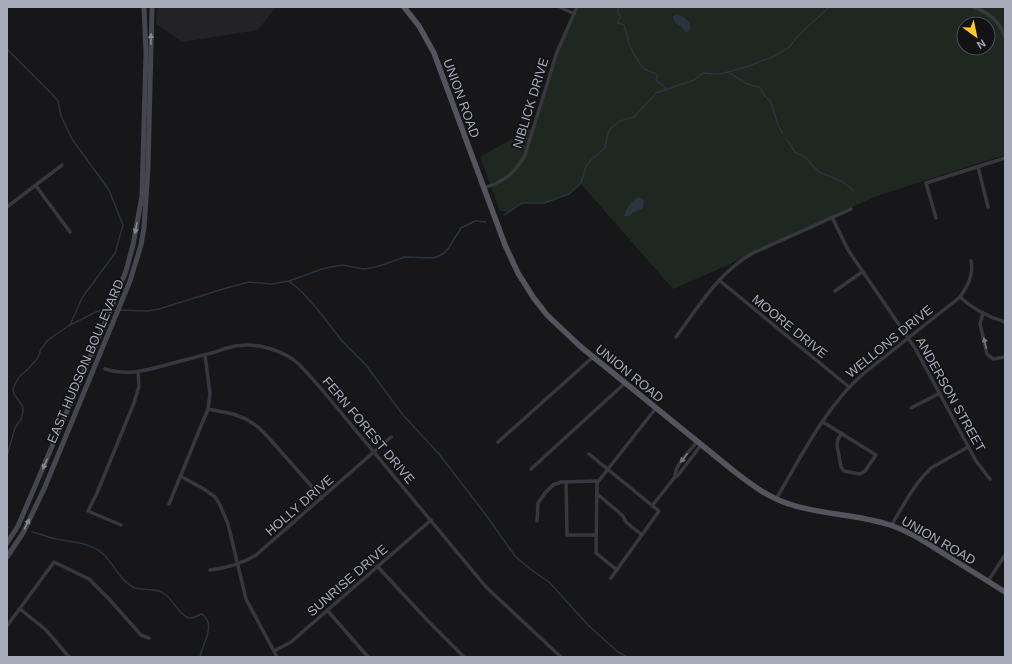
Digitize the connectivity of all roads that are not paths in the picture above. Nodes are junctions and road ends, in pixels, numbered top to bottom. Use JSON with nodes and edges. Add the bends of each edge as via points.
{"nodes":[{"id":1,"x":144,"y":7,"type":"edge"},
{"id":2,"x":152,"y":7,"type":"edge"},
{"id":3,"x":404,"y":7,"type":"edge"},
{"id":4,"x":560,"y":7,"type":"edge"},
{"id":5,"x":577,"y":7,"type":"edge"},
{"id":6,"x":973,"y":7,"type":"edge"},
{"id":7,"x":574,"y":14,"type":"junction"},
{"id":8,"x":1005,"y":37,"type":"edge"},
{"id":9,"x":1005,"y":158,"type":"edge"},
{"id":10,"x":145,"y":162,"type":"junction"},
{"id":11,"x":62,"y":165,"type":"dead end"},
{"id":12,"x":978,"y":167,"type":"junction"},
{"id":13,"x":36,"y":186,"type":"junction"},
{"id":14,"x":484,"y":188,"type":"junction"},
{"id":15,"x":7,"y":206,"type":"edge"},
{"id":16,"x":988,"y":207,"type":"dead end"},
{"id":17,"x":851,"y":209,"type":"dead end"},
{"id":18,"x":832,"y":217,"type":"junction"},
{"id":19,"x":936,"y":218,"type":"dead end"},
{"id":20,"x":70,"y":232,"type":"dead end"},
{"id":21,"x":971,"y":261,"type":"dead end"},
{"id":22,"x":862,"y":272,"type":"junction"},
{"id":23,"x":719,"y":280,"type":"junction"},
{"id":24,"x":835,"y":291,"type":"dead end"},
{"id":25,"x":960,"y":297,"type":"junction"},
{"id":26,"x":983,"y":313,"type":"junction"},
{"id":27,"x":1005,"y":322,"type":"edge"},
{"id":28,"x":676,"y":337,"type":"dead end"},
{"id":29,"x":908,"y":337,"type":"junction"},
{"id":30,"x":205,"y":355,"type":"junction"},
{"id":31,"x":1005,"y":356,"type":"edge"},
{"id":32,"x":593,"y":357,"type":"junction"},
{"id":33,"x":105,"y":369,"type":"dead end"},
{"id":34,"x":138,"y":372,"type":"junction"},
{"id":35,"x":625,"y":383,"type":"junction"},
{"id":36,"x":849,"y":387,"type":"junction"},
{"id":37,"x":940,"y":393,"type":"junction"},
{"id":38,"x":656,"y":408,"type":"junction"},
{"id":39,"x":911,"y":408,"type":"dead end"},
{"id":40,"x":208,"y":409,"type":"junction"},
{"id":41,"x":823,"y":422,"type":"junction"},
{"id":42,"x":842,"y":433,"type":"junction"},
{"id":43,"x":391,"y":436,"type":"dead end"},
{"id":44,"x":498,"y":442,"type":"dead end"},
{"id":45,"x":699,"y":444,"type":"junction"},
{"id":46,"x":968,"y":447,"type":"junction"},
{"id":47,"x":374,"y":452,"type":"junction"},
{"id":48,"x":589,"y":454,"type":"dead end"},
{"id":49,"x":531,"y":468,"type":"dead end"},
{"id":50,"x":607,"y":470,"type":"junction"},
{"id":51,"x":180,"y":476,"type":"junction"},
{"id":52,"x":990,"y":479,"type":"dead end"},
{"id":53,"x":598,"y":481,"type":"junction"},
{"id":54,"x":566,"y":482,"type":"junction"},
{"id":55,"x":596,"y":494,"type":"junction"},
{"id":56,"x":322,"y":498,"type":"junction"},
{"id":57,"x":776,"y":499,"type":"junction"},
{"id":58,"x":169,"y":504,"type":"dead end"},
{"id":59,"x":652,"y":506,"type":"junction"},
{"id":60,"x":431,"y":520,"type":"junction"},
{"id":61,"x":537,"y":521,"type":"dead end"},
{"id":62,"x":121,"y":525,"type":"dead end"},
{"id":63,"x":891,"y":526,"type":"junction"},
{"id":64,"x":596,"y":535,"type":"junction"},
{"id":65,"x":642,"y":535,"type":"junction"},
{"id":66,"x":7,"y":542,"type":"edge"},
{"id":67,"x":1005,"y":555,"type":"edge"},
{"id":68,"x":7,"y":557,"type":"edge"},
{"id":69,"x":238,"y":564,"type":"junction"},
{"id":70,"x":377,"y":566,"type":"junction"},
{"id":71,"x":210,"y":570,"type":"dead end"},
{"id":72,"x":617,"y":570,"type":"junction"},
{"id":73,"x":612,"y":578,"type":"dead end"},
{"id":74,"x":988,"y":581,"type":"junction"},
{"id":75,"x":1005,"y":592,"type":"edge"},
{"id":76,"x":20,"y":610,"type":"junction"},
{"id":77,"x":327,"y":610,"type":"junction"},
{"id":78,"x":7,"y":626,"type":"edge"},
{"id":79,"x":149,"y":638,"type":"dead end"},
{"id":80,"x":274,"y":651,"type":"junction"},
{"id":81,"x":69,"y":657,"type":"edge"},
{"id":82,"x":277,"y":657,"type":"edge"},
{"id":83,"x":368,"y":657,"type":"edge"},
{"id":84,"x":464,"y":657,"type":"edge"},
{"id":85,"x":561,"y":657,"type":"edge"}],
"edges":[{"from":1,"to":10,"type":"main road","name":"EAST HUDSON BOULEVARD"},
{"from":10,"to":2,"type":"main road","name":"EAST HUDSON BOULEVARD","one_way":true},
{"from":3,"to":14,"type":"main road","name":"UNION ROAD","via":[[419,26],[434,53]]},
{"from":4,"to":7,"type":"street"},
{"from":5,"to":7,"type":"street","name":"NIBLICK DRIVE"},
{"from":6,"to":8,"type":"street","via":[[982,10],[999,24]]},
{"from":7,"to":14,"type":"street","name":"NIBLICK DRIVE","via":[[557,52],[525,155],[504,180]]},
{"from":9,"to":12,"type":"street"},
{"from":10,"to":66,"type":"main road","name":"EAST HUDSON BOULEVARD","one_way":true,"via":[[142,196],[126,271],[21,519]]},
{"from":68,"to":10,"type":"main road","name":"EAST HUDSON BOULEVARD","one_way":true,"via":[[32,514],[136,264],[144,228]]},
{"from":11,"to":13,"type":"street"},
{"from":12,"to":16,"type":"street"},
{"from":12,"to":19,"type":"street","via":[[926,183]]},
{"from":13,"to":15,"type":"street"},
{"from":13,"to":20,"type":"street"},
{"from":14,"to":32,"type":"main road","name":"UNION ROAD","via":[[512,262],[525,285],[550,318]]},
{"from":17,"to":18,"type":"street"},
{"from":18,"to":22,"type":"street","name":"ANDERSON STREET"},
{"from":18,"to":23,"type":"street","via":[[753,253]]},
{"from":21,"to":25,"type":"street","name":"WELLONS DRIVE","via":[[973,267],[970,279]]},
{"from":22,"to":24,"type":"street"},
{"from":22,"to":29,"type":"street","name":"ANDERSON STREET"},
{"from":23,"to":28,"type":"street"},
{"from":23,"to":36,"type":"street","name":"MOORE DRIVE"},
{"from":25,"to":26,"type":"street","via":[[969,306]]},
{"from":25,"to":29,"type":"street","name":"WELLONS DRIVE"},
{"from":26,"to":27,"type":"street"},
{"from":31,"to":26,"type":"street","one_way":true,"via":[[993,359],[987,354],[980,324]]},
{"from":29,"to":36,"type":"street","name":"WELLONS DRIVE"},
{"from":29,"to":37,"type":"street","name":"ANDERSON STREET"},
{"from":30,"to":34,"type":"street","name":"FERN FOREST DRIVE"},
{"from":30,"to":40,"type":"street","via":[[210,394]]},
{"from":30,"to":47,"type":"street","name":"FERN FOREST DRIVE","via":[[248,345],[269,348],[288,357],[305,370]]},
{"from":32,"to":35,"type":"main road","name":"UNION ROAD"},
{"from":32,"to":44,"type":"street"},
{"from":33,"to":34,"type":"street","name":"FERN FOREST DRIVE"},
{"from":34,"to":62,"type":"street","via":[[139,386],[134,403],[88,511]]},
{"from":35,"to":38,"type":"main road","name":"UNION ROAD"},
{"from":35,"to":49,"type":"street"},
{"from":36,"to":41,"type":"street","name":"WELLONS DRIVE"},
{"from":37,"to":39,"type":"street"},
{"from":37,"to":46,"type":"street","name":"ANDERSON STREET"},
{"from":38,"to":45,"type":"main road","name":"UNION ROAD"},
{"from":38,"to":50,"type":"street"},
{"from":40,"to":51,"type":"street"},
{"from":40,"to":56,"type":"street","via":[[233,414],[258,427]]},
{"from":41,"to":42,"type":"street"},
{"from":41,"to":57,"type":"street","name":"WELLONS DRIVE"},
{"from":42,"to":42,"type":"street","via":[[876,455],[860,474],[841,468],[837,445]]},
{"from":43,"to":47,"type":"street","name":"HOLLY DRIVE"},
{"from":45,"to":57,"type":"main road","name":"UNION ROAD","via":[[747,482]]},
{"from":45,"to":59,"type":"street","via":[[674,472],[674,476]]},
{"from":46,"to":52,"type":"street","name":"ANDERSON STREET"},
{"from":46,"to":63,"type":"street","via":[[926,472]]},
{"from":47,"to":56,"type":"street","name":"HOLLY DRIVE"},
{"from":47,"to":60,"type":"street","name":"FERN FOREST DRIVE"},
{"from":48,"to":50,"type":"street"},
{"from":50,"to":53,"type":"street"},
{"from":50,"to":59,"type":"street"},
{"from":51,"to":58,"type":"street"},
{"from":51,"to":69,"type":"street","via":[[204,488],[219,503],[227,520]]},
{"from":53,"to":54,"type":"street"},
{"from":53,"to":55,"type":"street"},
{"from":54,"to":61,"type":"street","via":[[553,485],[544,493],[538,503]]},
{"from":54,"to":64,"type":"street","via":[[567,535]]},
{"from":55,"to":64,"type":"street"},
{"from":55,"to":65,"type":"street","via":[[624,516],[626,522]]},
{"from":56,"to":69,"type":"street","name":"HOLLY DRIVE","via":[[256,555]]},
{"from":57,"to":63,"type":"main road","name":"UNION ROAD","via":[[800,507],[865,518]]},
{"from":59,"to":65,"type":"street","via":[[659,511]]},
{"from":60,"to":70,"type":"street","name":"SUNRISE DRIVE"},
{"from":60,"to":85,"type":"street","name":"FERN FOREST DRIVE","via":[[486,587]]},
{"from":63,"to":74,"type":"main road","name":"UNION ROAD","via":[[924,541]]},
{"from":64,"to":72,"type":"street","via":[[596,553]]},
{"from":65,"to":72,"type":"street"},
{"from":67,"to":74,"type":"street"},
{"from":69,"to":71,"type":"street","name":"HOLLY DRIVE"},
{"from":69,"to":80,"type":"street","via":[[246,599]]},
{"from":70,"to":77,"type":"street","name":"SUNRISE DRIVE"},
{"from":70,"to":84,"type":"street"},
{"from":72,"to":73,"type":"street"},
{"from":74,"to":75,"type":"main road","name":"UNION ROAD"},
{"from":76,"to":78,"type":"street"},
{"from":76,"to":79,"type":"street","via":[[54,562],[89,579],[141,635]]},
{"from":76,"to":81,"type":"street","via":[[46,630]]},
{"from":77,"to":80,"type":"street","name":"SUNRISE DRIVE","via":[[288,644]]},
{"from":77,"to":83,"type":"street"},
{"from":80,"to":82,"type":"street"}]}
